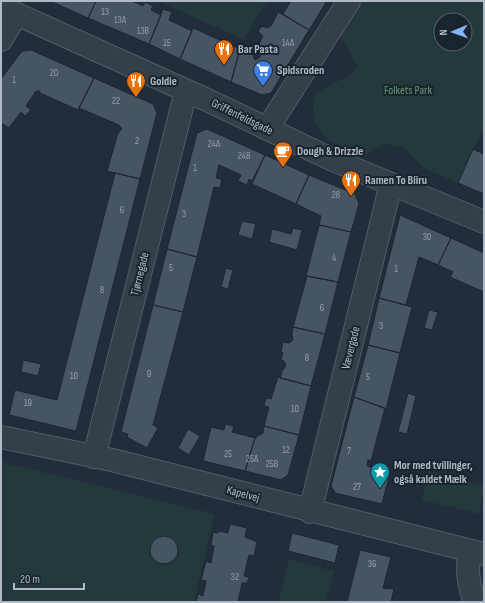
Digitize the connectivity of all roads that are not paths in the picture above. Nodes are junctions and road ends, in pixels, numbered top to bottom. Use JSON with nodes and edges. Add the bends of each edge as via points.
{"nodes":[{"id":1,"x":349,"y":1,"type":"edge"},
{"id":2,"x":9,"y":10,"type":"edge"},
{"id":3,"x":1,"y":40,"type":"edge"},
{"id":4,"x":186,"y":91,"type":"junction"},
{"id":5,"x":266,"y":129,"type":"junction"},
{"id":6,"x":391,"y":184,"type":"junction"},
{"id":7,"x":484,"y":222,"type":"edge"},
{"id":8,"x":1,"y":437,"type":"edge"},
{"id":9,"x":94,"y":457,"type":"junction"},
{"id":10,"x":310,"y":512,"type":"junction"},
{"id":11,"x":477,"y":553,"type":"edge"},
{"id":12,"x":475,"y":602,"type":"edge"}],
"edges":[{"from":1,"to":5,"type":"street"},
{"from":2,"to":3,"type":"street"},
{"from":2,"to":4,"type":"street","name":"Griffenfeldsgade"},
{"from":4,"to":5,"type":"street","name":"Griffenfeldsgade"},
{"from":4,"to":9,"type":"street","name":"Tjørnegade"},
{"from":5,"to":6,"type":"street","name":"Griffenfeldsgade"},
{"from":6,"to":7,"type":"street","name":"Griffenfeldsgade"},
{"from":6,"to":10,"type":"street","name":"Vævergade"},
{"from":8,"to":9,"type":"street","name":"Kapelvej"},
{"from":9,"to":10,"type":"street","name":"Kapelvej"},
{"from":10,"to":11,"type":"street","name":"Kapelvej"},
{"from":11,"to":12,"type":"street","via":[[467,564],[468,582]]}]}
